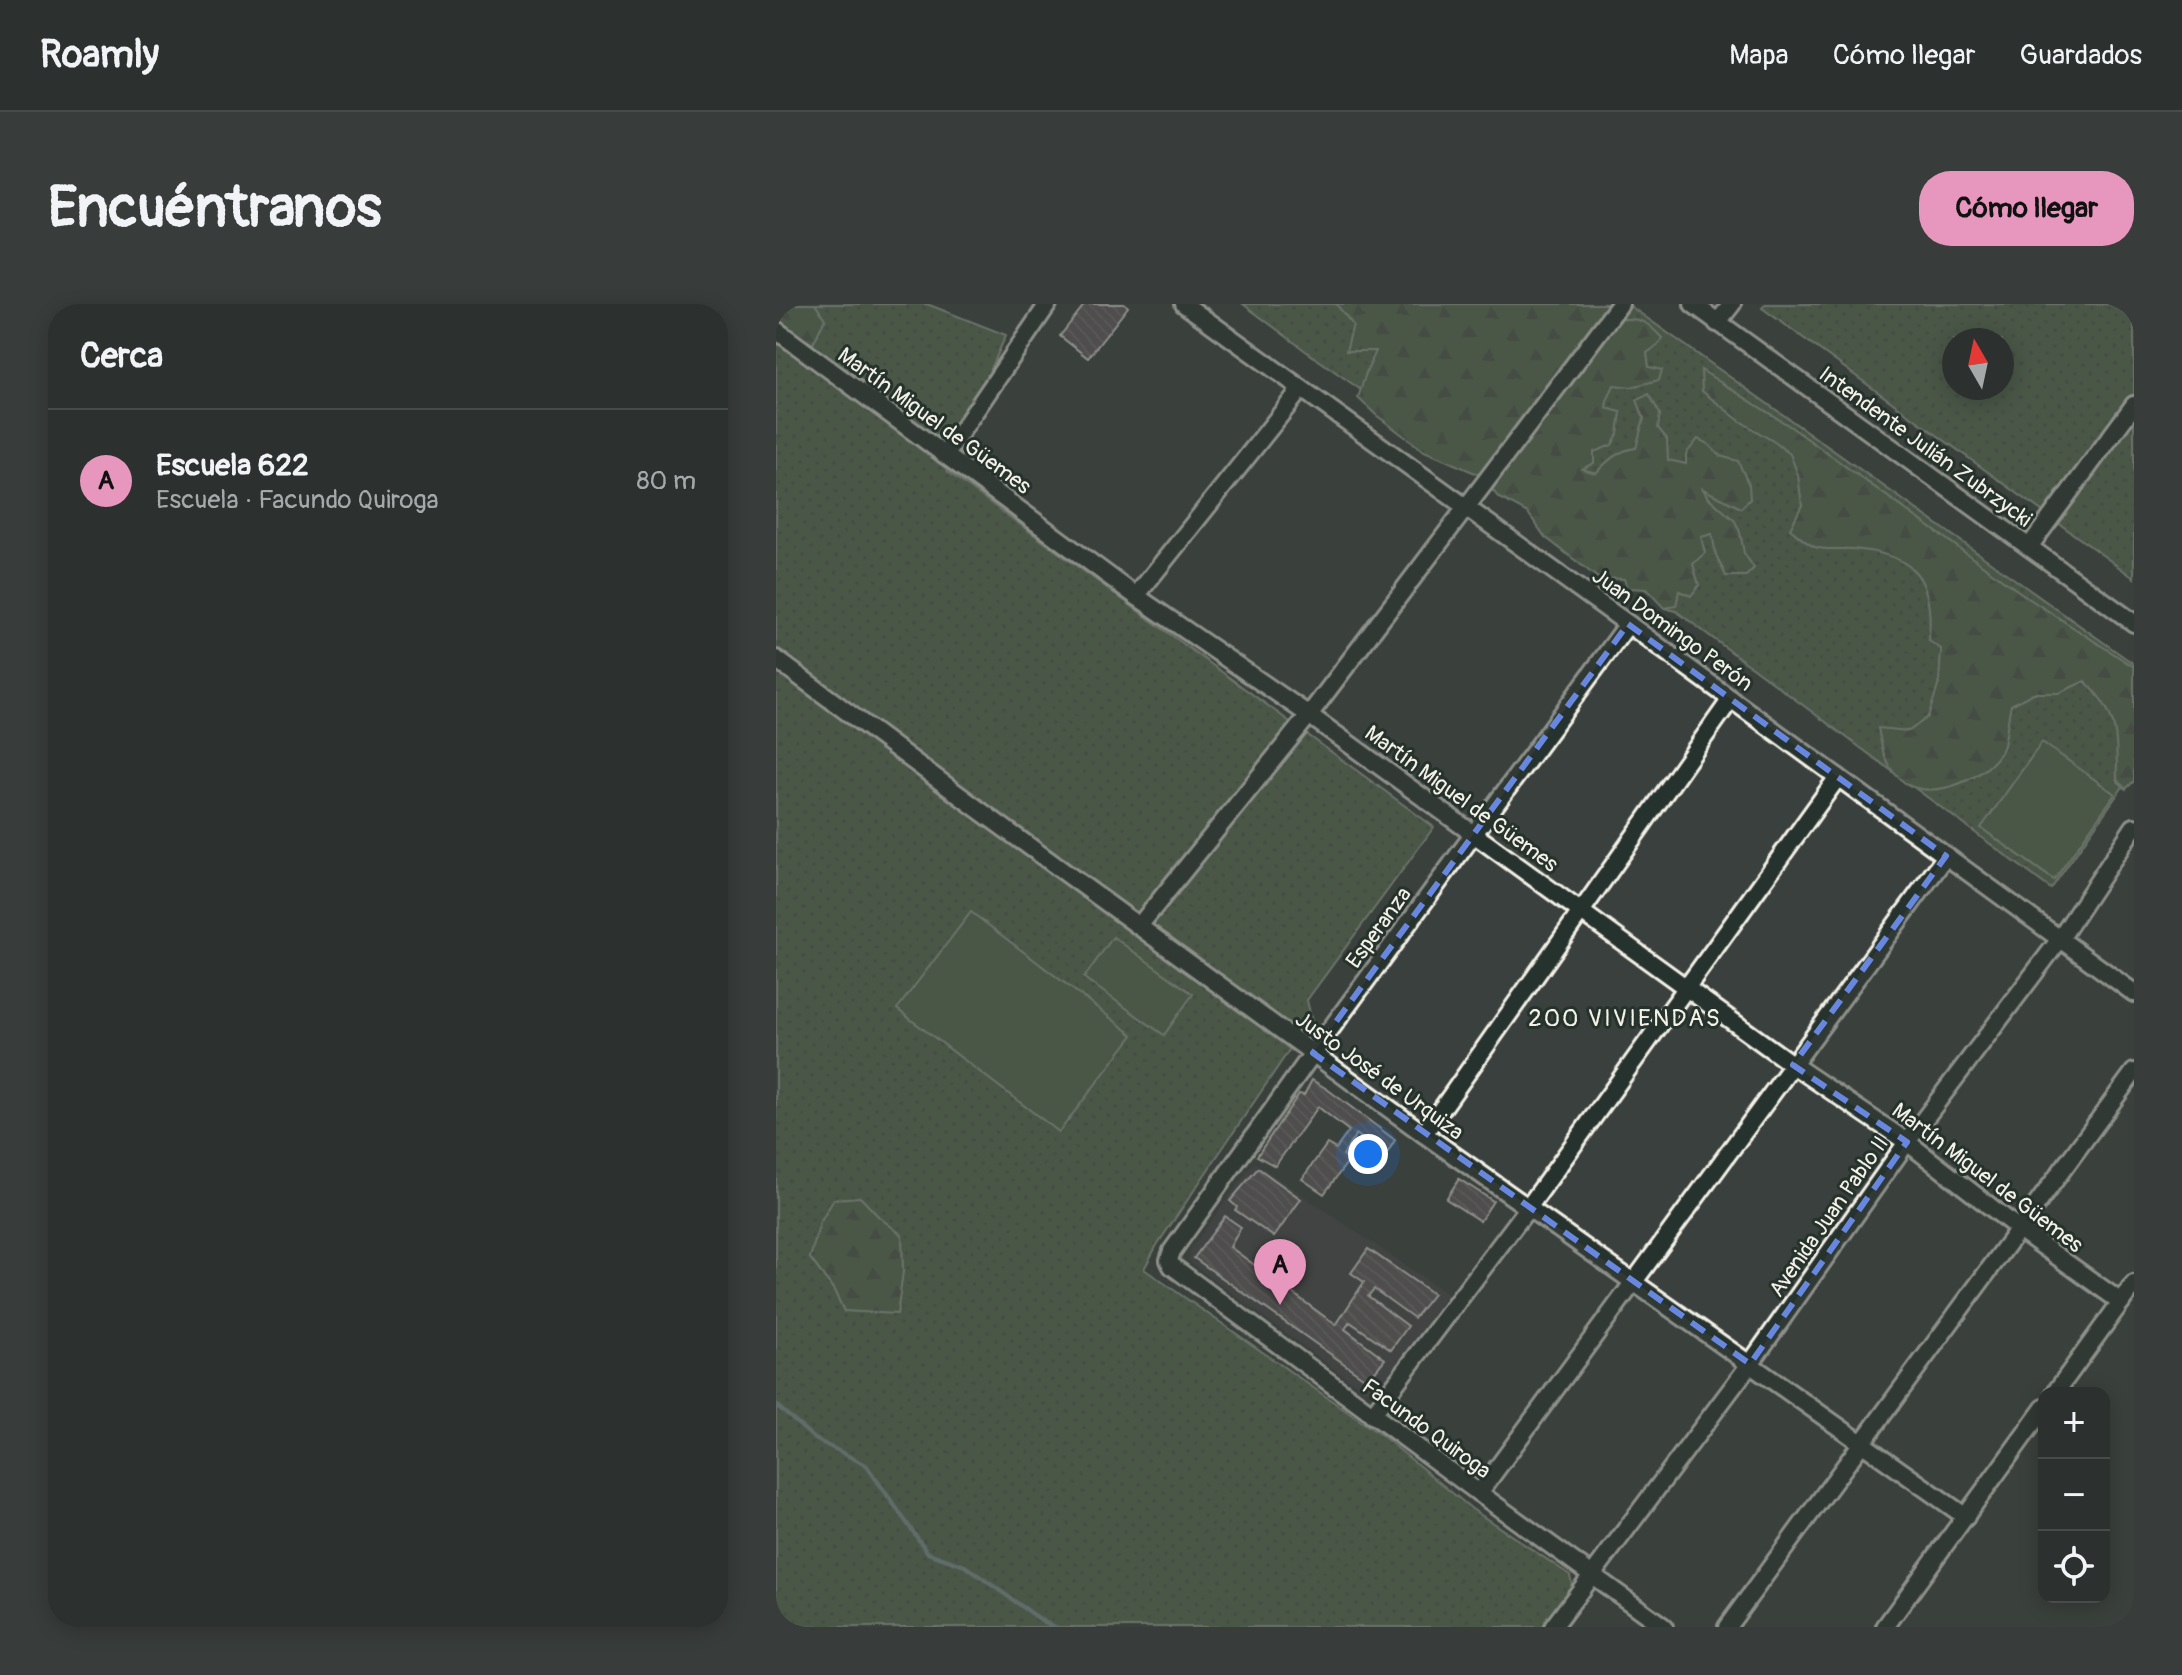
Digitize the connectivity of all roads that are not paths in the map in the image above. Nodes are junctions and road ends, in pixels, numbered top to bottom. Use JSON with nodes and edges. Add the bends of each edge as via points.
{"nodes":[{"id":1,"x":1048,"y":304,"type":"edge"},
{"id":2,"x":1184,"y":304,"type":"edge"},
{"id":3,"x":1620,"y":304,"type":"edge"},
{"id":4,"x":1693,"y":304,"type":"edge"},
{"id":5,"x":1732,"y":304,"type":"edge"},
{"id":6,"x":1717,"y":323,"type":"junction"},
{"id":7,"x":776,"y":330,"type":"edge"},
{"id":8,"x":1301,"y":389,"type":"junction"},
{"id":9,"x":2134,"y":405,"type":"edge"},
{"id":10,"x":945,"y":455,"type":"junction"},
{"id":11,"x":1467,"y":508,"type":"junction"},
{"id":12,"x":2029,"y":547,"type":"junction"},
{"id":13,"x":1136,"y":596,"type":"junction"},
{"id":14,"x":2134,"y":623,"type":"edge"},
{"id":15,"x":1628,"y":624,"type":"junction"},
{"id":16,"x":776,"y":659,"type":"edge"},
{"id":17,"x":1731,"y":699,"type":"junction"},
{"id":18,"x":1309,"y":715,"type":"junction"},
{"id":19,"x":1838,"y":777,"type":"junction"},
{"id":20,"x":2134,"y":827,"type":"edge"},
{"id":21,"x":1474,"y":834,"type":"junction"},
{"id":22,"x":1946,"y":856,"type":"junction"},
{"id":23,"x":1583,"y":912,"type":"junction"},
{"id":24,"x":1139,"y":926,"type":"junction"},
{"id":25,"x":2060,"y":939,"type":"junction"},
{"id":26,"x":1687,"y":988,"type":"junction"},
{"id":27,"x":2134,"y":993,"type":"edge"},
{"id":28,"x":1313,"y":1053,"type":"junction"},
{"id":29,"x":1793,"y":1065,"type":"junction"},
{"id":30,"x":2134,"y":1072,"type":"edge"},
{"id":31,"x":1424,"y":1134,"type":"junction"},
{"id":32,"x":1907,"y":1142,"type":"junction"},
{"id":33,"x":1528,"y":1208,"type":"junction"},
{"id":34,"x":2019,"y":1229,"type":"junction"},
{"id":35,"x":1169,"y":1260,"type":"joint"},
{"id":36,"x":1634,"y":1283,"type":"junction"},
{"id":37,"x":2134,"y":1284,"type":"edge"},
{"id":38,"x":2121,"y":1302,"type":"junction"},
{"id":39,"x":1750,"y":1364,"type":"junction"},
{"id":40,"x":2059,"y":1387,"type":"edge"},
{"id":41,"x":1372,"y":1415,"type":"junction"},
{"id":42,"x":2038,"y":1416,"type":"edge"},
{"id":43,"x":1863,"y":1442,"type":"junction"},
{"id":44,"x":1479,"y":1493,"type":"junction"},
{"id":45,"x":1966,"y":1517,"type":"junction"},
{"id":46,"x":1592,"y":1574,"type":"junction"},
{"id":47,"x":1553,"y":1627,"type":"edge"},
{"id":48,"x":1664,"y":1627,"type":"edge"},
{"id":49,"x":1727,"y":1627,"type":"edge"},
{"id":50,"x":1885,"y":1627,"type":"edge"}],
"edges":[{"from":1,"to":10,"type":"street"},
{"from":2,"to":8,"type":"street","name":"Juan Domingo Perón"},
{"from":3,"to":11,"type":"street"},
{"from":4,"to":6,"type":"street","name":"Intendente Julián Zubrzycki"},
{"from":5,"to":6,"type":"street"},
{"from":6,"to":12,"type":"street","name":"Intendente Julián Zubrzycki"},
{"from":7,"to":10,"type":"street","name":"Martín Miguel de Güemes"},
{"from":8,"to":11,"type":"street","name":"Juan Domingo Perón"},
{"from":8,"to":13,"type":"street"},
{"from":9,"to":12,"type":"street"},
{"from":10,"to":13,"type":"street","name":"Martín Miguel de Güemes"},
{"from":11,"to":15,"type":"street","name":"Juan Domingo Perón"},
{"from":11,"to":18,"type":"street"},
{"from":12,"to":14,"type":"street","name":"Intendente Julián Zubrzycki"},
{"from":13,"to":18,"type":"street","name":"Martín Miguel de Güemes"},
{"from":15,"to":17,"type":"street","name":"Juan Domingo Perón"},
{"from":15,"to":21,"type":"street","name":"Esperanza"},
{"from":16,"to":24,"type":"street","name":"Justo José de Urquiza"},
{"from":17,"to":19,"type":"street","name":"Juan Domingo Perón"},
{"from":17,"to":23,"type":"street"},
{"from":18,"to":21,"type":"street","name":"Martín Miguel de Güemes"},
{"from":18,"to":24,"type":"street"},
{"from":19,"to":22,"type":"street","name":"Juan Domingo Perón"},
{"from":19,"to":26,"type":"street"},
{"from":20,"to":25,"type":"street","name":"Avenida Juan Pablo II"},
{"from":21,"to":23,"type":"street","name":"Martín Miguel de Güemes"},
{"from":21,"to":28,"type":"street","name":"Esperanza"},
{"from":22,"to":25,"type":"street","name":"Juan Domingo Perón"},
{"from":22,"to":29,"type":"street"},
{"from":23,"to":26,"type":"street","name":"Martín Miguel de Güemes"},
{"from":23,"to":31,"type":"street"},
{"from":24,"to":28,"type":"street","name":"Justo José de Urquiza"},
{"from":25,"to":27,"type":"street","name":"Juan Domingo Perón"},
{"from":25,"to":32,"type":"street","name":"Avenida Juan Pablo II"},
{"from":26,"to":29,"type":"street","name":"Martín Miguel de Güemes"},
{"from":26,"to":33,"type":"street"},
{"from":28,"to":31,"type":"street","name":"Justo José de Urquiza"},
{"from":28,"to":35,"type":"street","name":"Esperanza"},
{"from":29,"to":32,"type":"street","name":"Martín Miguel de Güemes"},
{"from":29,"to":36,"type":"street"},
{"from":30,"to":34,"type":"street"},
{"from":31,"to":33,"type":"street","name":"Justo José de Urquiza"},
{"from":32,"to":34,"type":"street","name":"Martín Miguel de Güemes"},
{"from":32,"to":39,"type":"street","name":"Avenida Juan Pablo II"},
{"from":33,"to":36,"type":"street","name":"Justo José de Urquiza"},
{"from":33,"to":41,"type":"street"},
{"from":34,"to":38,"type":"street","name":"Martín Miguel de Güemes"},
{"from":34,"to":43,"type":"street"},
{"from":35,"to":41,"type":"street","name":"Facundo Quiroga"},
{"from":36,"to":39,"type":"street","name":"Justo José de Urquiza"},
{"from":36,"to":44,"type":"street"},
{"from":37,"to":38,"type":"street"},
{"from":38,"to":40,"type":"street"},
{"from":39,"to":43,"type":"street","name":"Justo José de Urquiza"},
{"from":39,"to":46,"type":"street","name":"Avenida Juan Pablo II"},
{"from":41,"to":44,"type":"street","name":"Facundo Quiroga"},
{"from":42,"to":45,"type":"street"},
{"from":43,"to":45,"type":"street","name":"Justo José de Urquiza"},
{"from":43,"to":49,"type":"street"},
{"from":44,"to":46,"type":"street","name":"Facundo Quiroga"},
{"from":45,"to":50,"type":"street"},
{"from":46,"to":47,"type":"street","name":"Avenida Juan Pablo II"},
{"from":46,"to":48,"type":"street","name":"Facundo Quiroga"}]}
